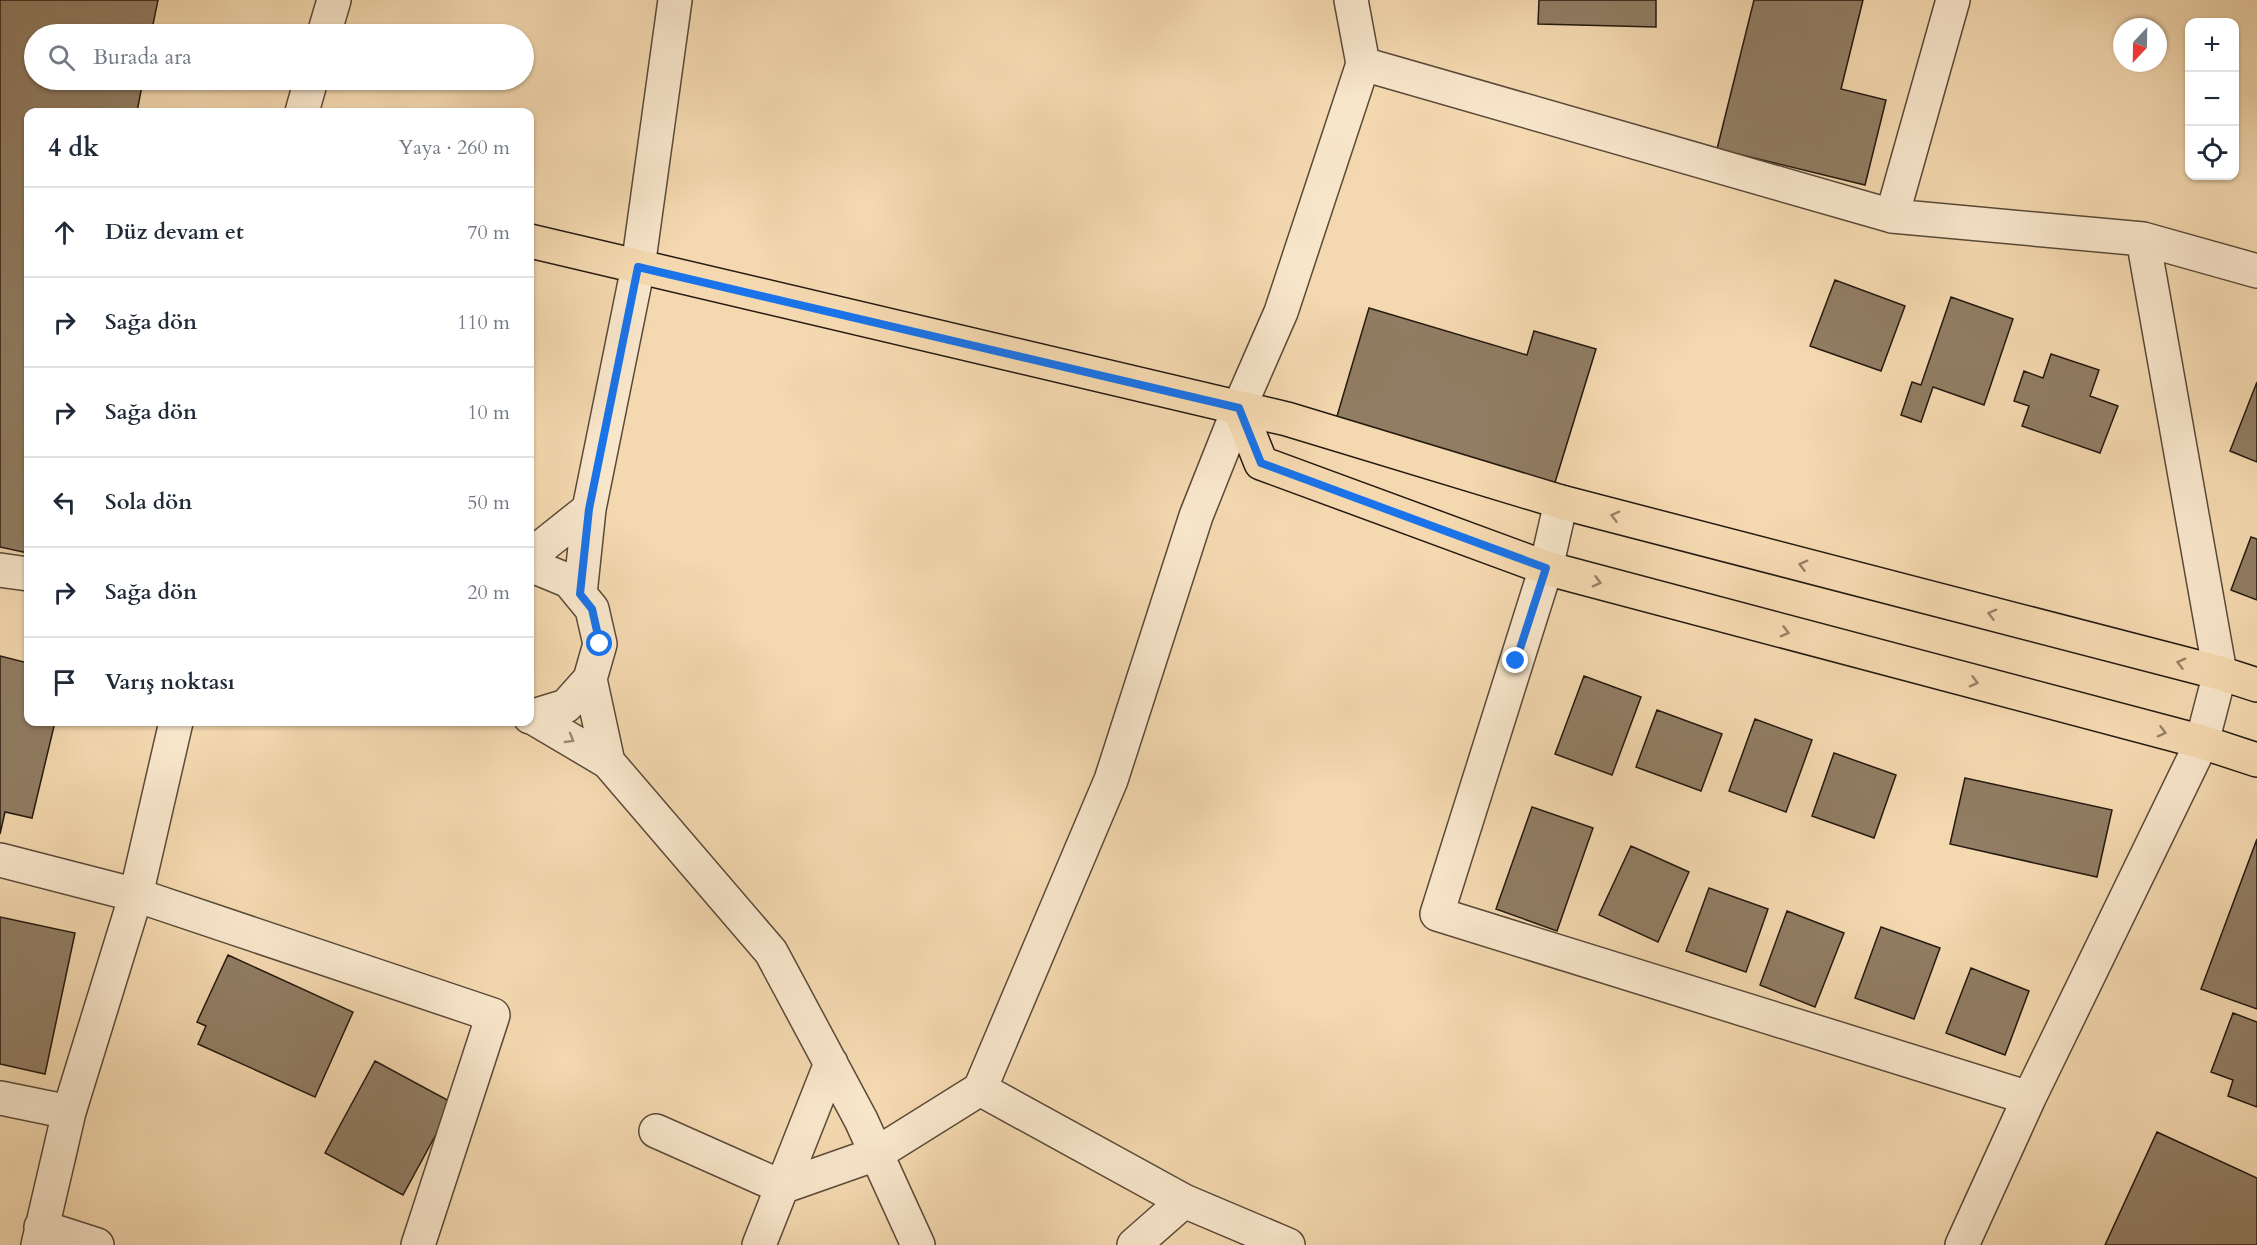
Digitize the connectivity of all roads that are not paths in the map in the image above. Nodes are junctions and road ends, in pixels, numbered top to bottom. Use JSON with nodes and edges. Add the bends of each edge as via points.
{"nodes":[{"id":1,"x":334,"y":0,"type":"edge"},
{"id":2,"x":675,"y":0,"type":"edge"},
{"id":3,"x":1351,"y":0,"type":"edge"},
{"id":4,"x":1953,"y":0,"type":"edge"},
{"id":5,"x":327,"y":24,"type":"edge"},
{"id":6,"x":1363,"y":64,"type":"junction"},
{"id":7,"x":308,"y":90,"type":"edge"},
{"id":8,"x":303,"y":108,"type":"edge"},
{"id":9,"x":1892,"y":216,"type":"junction"},
{"id":10,"x":2143,"y":239,"type":"junction"},
{"id":11,"x":534,"y":242,"type":"edge"},
{"id":12,"x":638,"y":267,"type":"junction"},
{"id":13,"x":2257,"y":270,"type":"edge"},
{"id":14,"x":1239,"y":408,"type":"junction"},
{"id":15,"x":1561,"y":502,"type":"junction"},
{"id":16,"x":589,"y":509,"type":"junction"},
{"id":17,"x":534,"y":553,"type":"edge"},
{"id":18,"x":534,"y":567,"type":"edge"},
{"id":19,"x":1546,"y":568,"type":"junction"},
{"id":20,"x":0,"y":570,"type":"edge"},
{"id":21,"x":24,"y":573,"type":"edge"},
{"id":22,"x":580,"y":594,"type":"junction"},
{"id":23,"x":2220,"y":673,"type":"junction"},
{"id":24,"x":590,"y":679,"type":"junction"},
{"id":25,"x":2257,"y":685,"type":"edge"},
{"id":26,"x":534,"y":716,"type":"edge"},
{"id":27,"x":534,"y":719,"type":"edge"},
{"id":28,"x":175,"y":726,"type":"edge"},
{"id":29,"x":2202,"y":742,"type":"junction"},
{"id":30,"x":2257,"y":760,"type":"edge"},
{"id":31,"x":608,"y":762,"type":"junction"},
{"id":32,"x":0,"y":860,"type":"edge"},
{"id":33,"x":136,"y":895,"type":"junction"},
{"id":34,"x":831,"y":1064,"type":"junction"},
{"id":35,"x":980,"y":1089,"type":"junction"},
{"id":36,"x":0,"y":1098,"type":"edge"},
{"id":37,"x":2029,"y":1098,"type":"junction"},
{"id":38,"x":69,"y":1112,"type":"junction"},
{"id":39,"x":656,"y":1131,"type":"dead end"},
{"id":40,"x":876,"y":1154,"type":"junction"},
{"id":41,"x":782,"y":1187,"type":"junction"},
{"id":42,"x":1184,"y":1202,"type":"junction"},
{"id":43,"x":39,"y":1236,"type":"edge"},
{"id":44,"x":97,"y":1245,"type":"edge"},
{"id":45,"x":418,"y":1245,"type":"edge"},
{"id":46,"x":759,"y":1245,"type":"edge"},
{"id":47,"x":918,"y":1245,"type":"edge"},
{"id":48,"x":1134,"y":1245,"type":"edge"},
{"id":49,"x":1288,"y":1245,"type":"edge"},
{"id":50,"x":1962,"y":1245,"type":"edge"}],
"edges":[{"from":1,"to":5,"type":"street"},
{"from":2,"to":12,"type":"street"},
{"from":3,"to":6,"type":"street"},
{"from":4,"to":9,"type":"street"},
{"from":6,"to":9,"type":"street"},
{"from":6,"to":14,"type":"street","via":[[1281,312]]},
{"from":7,"to":8,"type":"street"},
{"from":9,"to":10,"type":"street"},
{"from":10,"to":13,"type":"street"},
{"from":10,"to":23,"type":"street"},
{"from":11,"to":12,"type":"main road"},
{"from":12,"to":14,"type":"main road"},
{"from":12,"to":16,"type":"street"},
{"from":14,"to":15,"type":"main road"},
{"from":14,"to":19,"type":"main road","via":[[1261,463]]},
{"from":14,"to":35,"type":"street","via":[[1196,516],[1111,780]]},
{"from":15,"to":19,"type":"street"},
{"from":23,"to":15,"type":"main road","one_way":true},
{"from":16,"to":17,"type":"street"},
{"from":16,"to":22,"type":"street"},
{"from":18,"to":22,"type":"street","via":[[569,581]]},
{"from":19,"to":29,"type":"main road","one_way":true},
{"from":19,"to":37,"type":"street","via":[[1437,914]]},
{"from":20,"to":21,"type":"street"},
{"from":22,"to":24,"type":"street","via":[[592,609],[600,644]]},
{"from":23,"to":25,"type":"main road"},
{"from":23,"to":29,"type":"street"},
{"from":24,"to":26,"type":"street","via":[[566,706]]},
{"from":24,"to":31,"type":"street"},
{"from":27,"to":31,"type":"street","one_way":true},
{"from":28,"to":33,"type":"street"},
{"from":29,"to":30,"type":"main road"},
{"from":29,"to":37,"type":"street"},
{"from":31,"to":34,"type":"street","via":[[771,952]]},
{"from":32,"to":33,"type":"street"},
{"from":33,"to":38,"type":"street"},
{"from":33,"to":45,"type":"street","via":[[493,1015]]},
{"from":34,"to":40,"type":"street"},
{"from":34,"to":41,"type":"street"},
{"from":35,"to":40,"type":"street"},
{"from":35,"to":42,"type":"street"},
{"from":36,"to":38,"type":"street"},
{"from":37,"to":50,"type":"street"},
{"from":38,"to":43,"type":"street"},
{"from":39,"to":41,"type":"street"},
{"from":40,"to":41,"type":"street"},
{"from":40,"to":47,"type":"street"},
{"from":41,"to":46,"type":"street"},
{"from":42,"to":48,"type":"street"},
{"from":42,"to":49,"type":"street"},
{"from":43,"to":44,"type":"street"}]}
